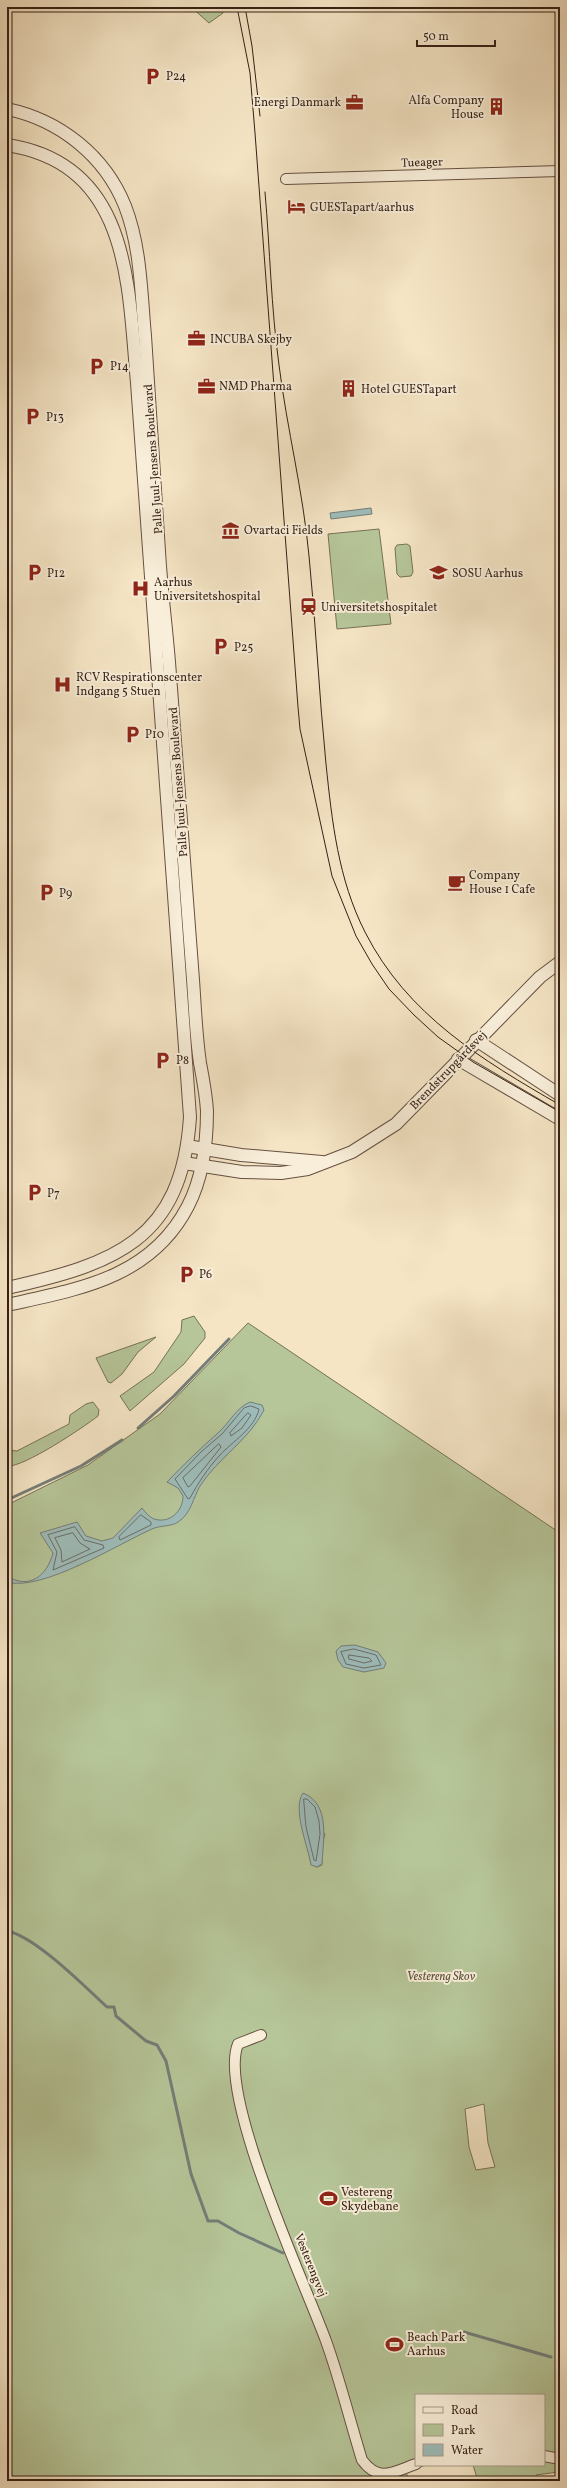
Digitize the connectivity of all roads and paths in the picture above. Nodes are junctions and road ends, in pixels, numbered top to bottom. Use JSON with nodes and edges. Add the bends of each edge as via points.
{"nodes":[{"id":1,"x":7,"y":109,"type":"edge"},
{"id":2,"x":7,"y":144,"type":"edge"},
{"id":3,"x":560,"y":171,"type":"edge"},
{"id":4,"x":286,"y":178,"type":"dead end"},
{"id":5,"x":560,"y":962,"type":"edge"},
{"id":6,"x":476,"y":1040,"type":"junction"},
{"id":7,"x":458,"y":1058,"type":"junction"},
{"id":8,"x":560,"y":1095,"type":"edge"},
{"id":9,"x":560,"y":1119,"type":"edge"},
{"id":10,"x":199,"y":1154,"type":"junction"},
{"id":11,"x":184,"y":1163,"type":"junction"},
{"id":12,"x":325,"y":1163,"type":"junction"},
{"id":13,"x":7,"y":1288,"type":"edge"},
{"id":14,"x":7,"y":1305,"type":"edge"},
{"id":15,"x":261,"y":2035,"type":"dead end"},
{"id":16,"x":545,"y":2456,"type":"edge"},
{"id":17,"x":560,"y":2459,"type":"edge"},
{"id":18,"x":415,"y":2464,"type":"edge"}],
"edges":[{"from":1,"to":10,"type":"street","name":"Palle Juul-Jensens Boulevard","via":[[44,121],[68,135],[94,157],[118,189],[138,257],[194,993],[200,1062],[205,1084]]},
{"from":2,"to":10,"type":"street","name":"Palle Juul-Jensens Boulevard","via":[[55,160],[85,182],[110,218],[123,256],[128,283],[137,383],[185,1038],[199,1104]]},
{"from":3,"to":4,"type":"street","name":"Tueager"},
{"from":5,"to":6,"type":"street","name":"Brendstrupgårdsvej","via":[[540,977]]},
{"from":6,"to":7,"type":"street","name":"Brendstrupgårdsvej"},
{"from":6,"to":8,"type":"street"},
{"from":7,"to":9,"type":"street"},
{"from":7,"to":12,"type":"street","name":"Brendstrupgårdsvej","via":[[396,1124],[362,1146]]},
{"from":10,"to":11,"type":"street"},
{"from":10,"to":11,"type":"street","name":"Palle Juul-Jensens Boulevard"},
{"from":10,"to":12,"type":"street"},
{"from":10,"to":12,"type":"street","name":"Brendstrupgårdsvej","via":[[242,1172],[294,1172]]},
{"from":10,"to":14,"type":"street","name":"Palle Juul-Jensens Boulevard","via":[[189,1205],[161,1244],[143,1259],[119,1274],[97,1282]]},
{"from":11,"to":13,"type":"street","name":"Palle Juul-Jensens Boulevard","via":[[170,1198],[159,1216],[132,1244],[77,1271]]},
{"from":15,"to":18,"type":"street","name":"Vesterengvej","via":[[238,2044],[233,2067],[236,2088],[267,2191],[327,2343],[362,2460],[373,2472],[382,2474]]},
{"from":16,"to":17,"type":"street"}]}
